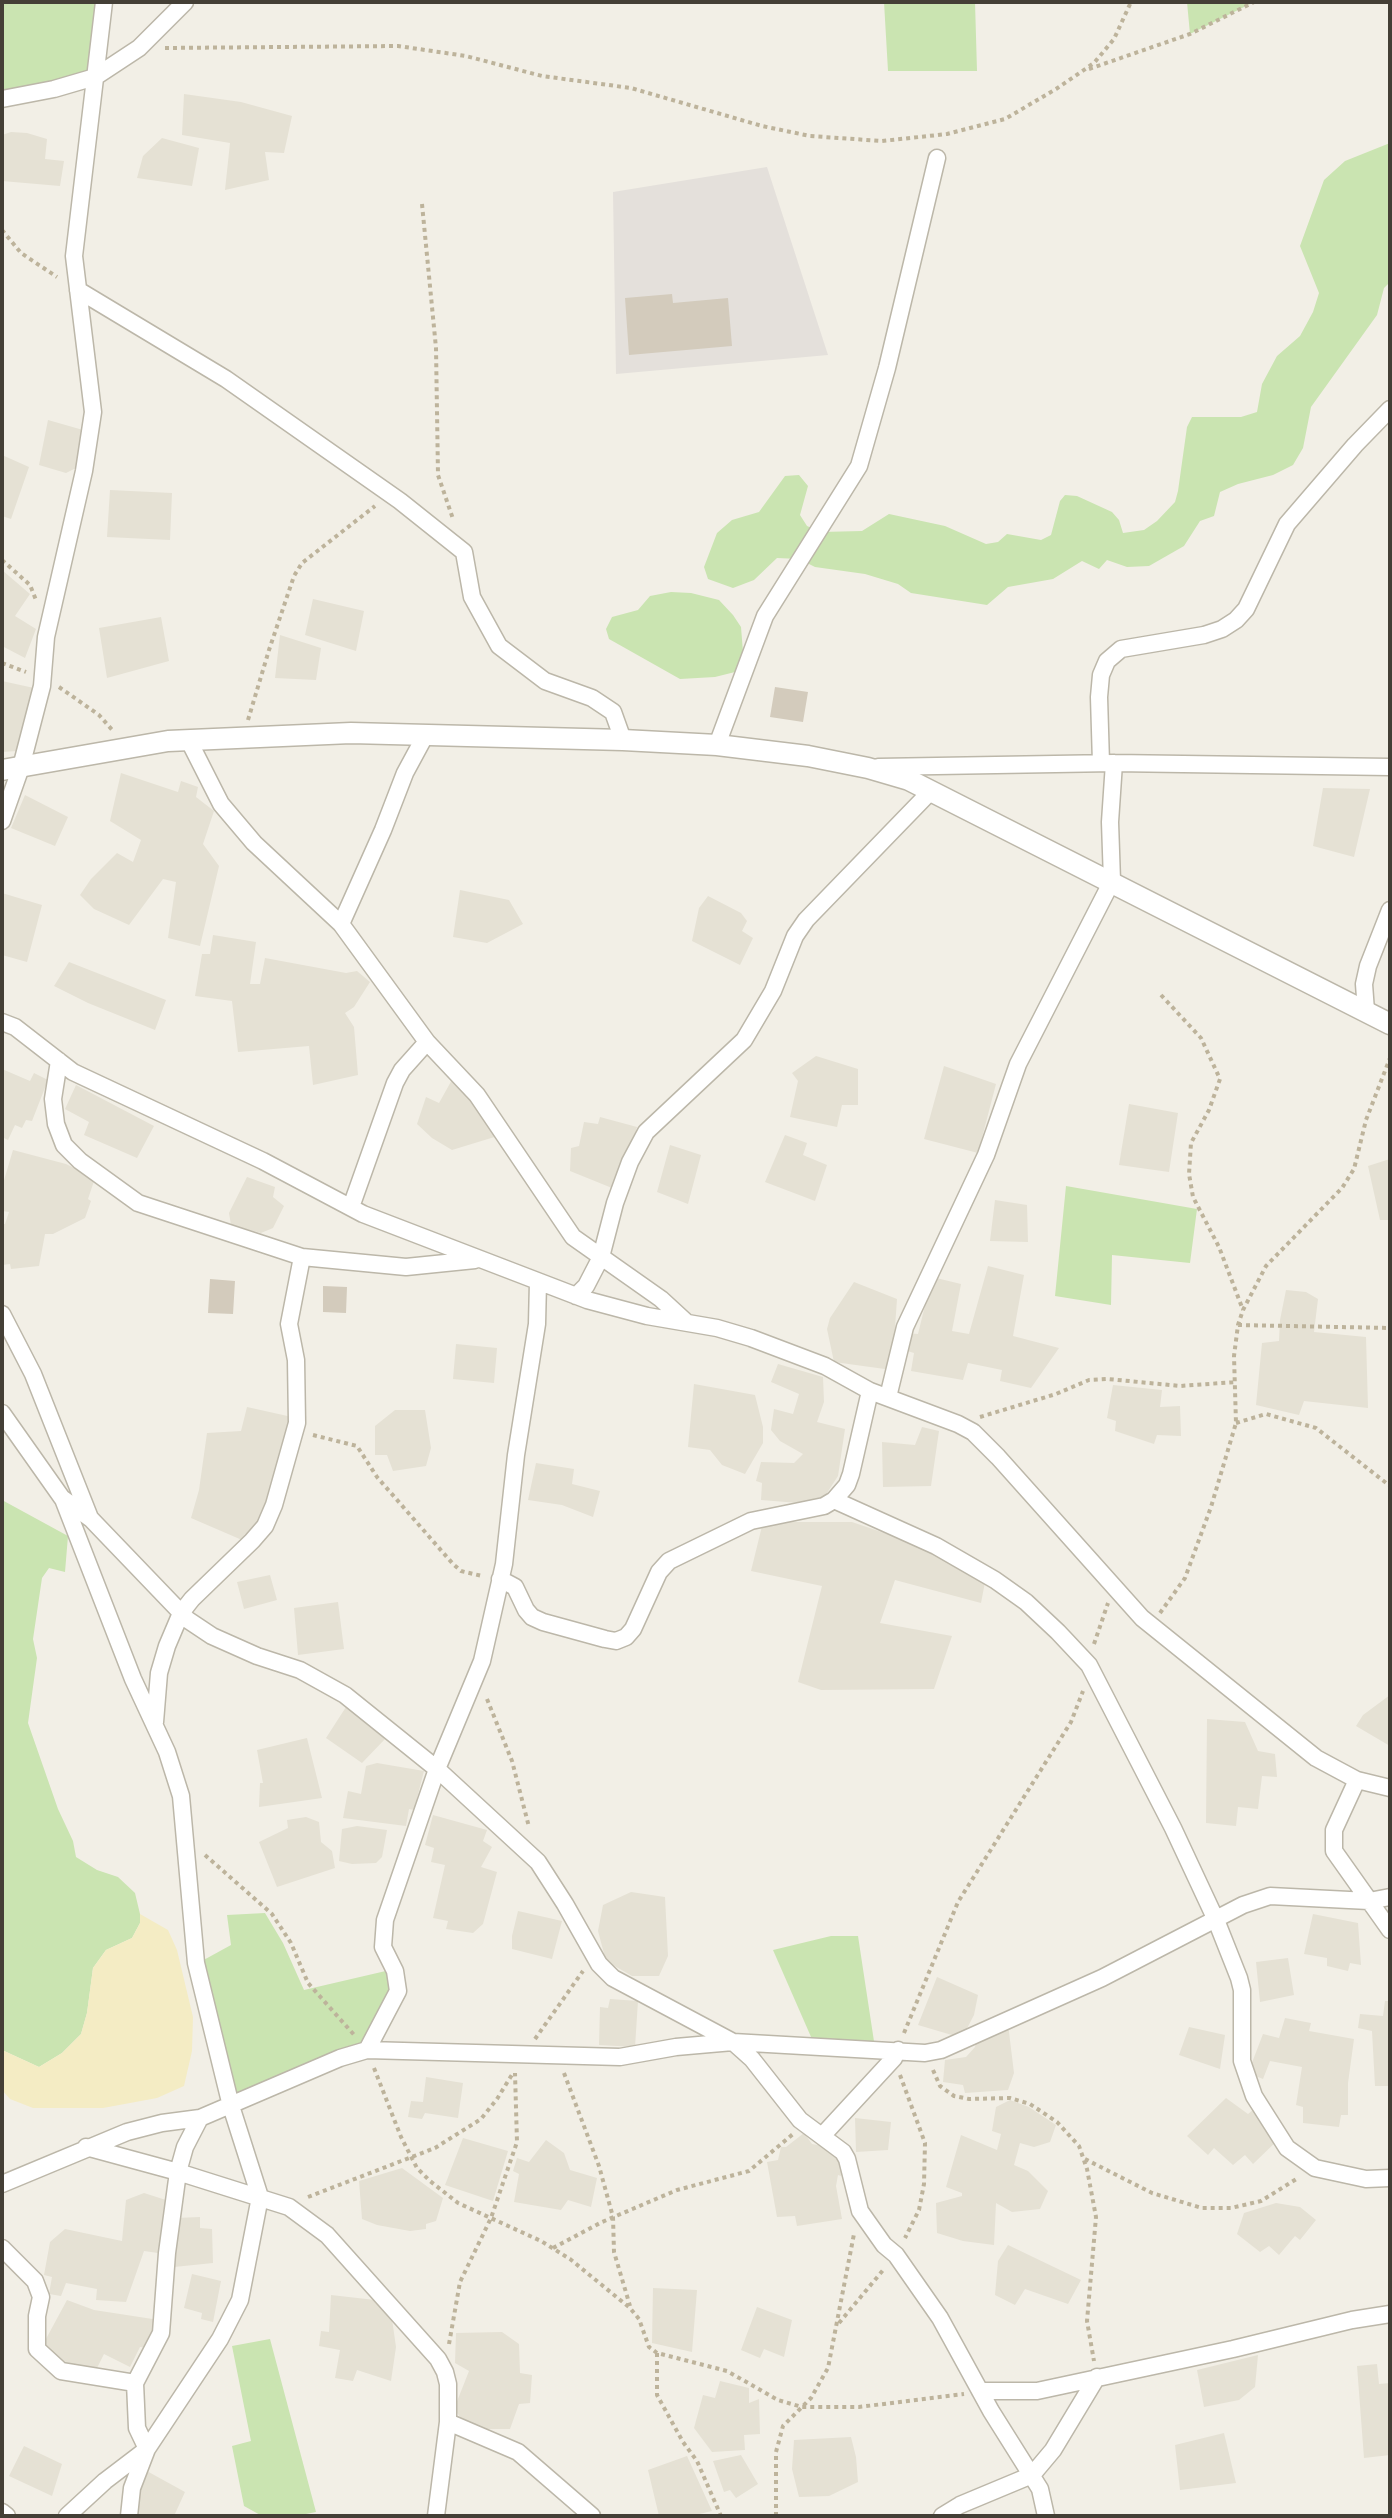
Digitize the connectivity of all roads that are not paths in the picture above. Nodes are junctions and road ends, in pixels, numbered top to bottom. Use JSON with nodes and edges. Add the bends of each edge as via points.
{"nodes":[{"id":1,"x":104,"y":2,"type":"edge"},
{"id":2,"x":185,"y":2,"type":"edge"},
{"id":3,"x":95,"y":77,"type":"junction"},
{"id":4,"x":2,"y":99,"type":"edge"},
{"id":5,"x":937,"y":158,"type":"dead end"},
{"id":6,"x":78,"y":290,"type":"junction"},
{"id":7,"x":1390,"y":409,"type":"edge"},
{"id":8,"x":425,"y":736,"type":"junction"},
{"id":9,"x":188,"y":739,"type":"junction"},
{"id":10,"x":623,"y":740,"type":"junction"},
{"id":11,"x":717,"y":745,"type":"junction"},
{"id":12,"x":1107,"y":763,"type":"junction"},
{"id":13,"x":1390,"y":767,"type":"edge"},
{"id":14,"x":11,"y":768,"type":"edge"},
{"id":15,"x":868,"y":768,"type":"junction"},
{"id":16,"x":931,"y":791,"type":"junction"},
{"id":17,"x":2,"y":821,"type":"edge"},
{"id":18,"x":1112,"y":881,"type":"junction"},
{"id":19,"x":1390,"y":910,"type":"edge"},
{"id":20,"x":341,"y":924,"type":"junction"},
{"id":21,"x":1366,"y":1011,"type":"junction"},
{"id":22,"x":2,"y":1022,"type":"edge"},
{"id":23,"x":1390,"y":1024,"type":"edge"},
{"id":24,"x":427,"y":1042,"type":"junction"},
{"id":25,"x":59,"y":1061,"type":"junction"},
{"id":26,"x":351,"y":1207,"type":"junction"},
{"id":27,"x":302,"y":1257,"type":"junction"},
{"id":28,"x":601,"y":1257,"type":"junction"},
{"id":29,"x":479,"y":1259,"type":"junction"},
{"id":30,"x":538,"y":1282,"type":"junction"},
{"id":31,"x":576,"y":1296,"type":"junction"},
{"id":32,"x":2,"y":1314,"type":"edge"},
{"id":33,"x":686,"y":1322,"type":"junction"},
{"id":34,"x":870,"y":1391,"type":"junction"},
{"id":35,"x":888,"y":1397,"type":"junction"},
{"id":36,"x":2,"y":1413,"type":"edge"},
{"id":37,"x":62,"y":1498,"type":"junction"},
{"id":38,"x":834,"y":1500,"type":"junction"},
{"id":39,"x":91,"y":1519,"type":"junction"},
{"id":40,"x":500,"y":1579,"type":"junction"},
{"id":41,"x":181,"y":1613,"type":"junction"},
{"id":42,"x":155,"y":1726,"type":"junction"},
{"id":43,"x":437,"y":1769,"type":"junction"},
{"id":44,"x":1357,"y":1780,"type":"junction"},
{"id":45,"x":1390,"y":1788,"type":"edge"},
{"id":46,"x":1390,"y":1897,"type":"edge"},
{"id":47,"x":1369,"y":1901,"type":"junction"},
{"id":48,"x":1216,"y":1920,"type":"junction"},
{"id":49,"x":1390,"y":1930,"type":"edge"},
{"id":50,"x":733,"y":2042,"type":"junction"},
{"id":51,"x":367,"y":2050,"type":"junction"},
{"id":52,"x":896,"y":2054,"type":"junction"},
{"id":53,"x":231,"y":2106,"type":"junction"},
{"id":54,"x":200,"y":2118,"type":"junction"},
{"id":55,"x":822,"y":2136,"type":"junction"},
{"id":56,"x":86,"y":2147,"type":"junction"},
{"id":57,"x":178,"y":2172,"type":"junction"},
{"id":58,"x":1390,"y":2178,"type":"edge"},
{"id":59,"x":2,"y":2184,"type":"edge"},
{"id":60,"x":260,"y":2197,"type":"junction"},
{"id":61,"x":2,"y":2248,"type":"edge"},
{"id":62,"x":1390,"y":2314,"type":"edge"},
{"id":63,"x":1097,"y":2377,"type":"junction"},
{"id":64,"x":135,"y":2383,"type":"junction"},
{"id":65,"x":980,"y":2391,"type":"junction"},
{"id":66,"x":448,"y":2422,"type":"junction"},
{"id":67,"x":147,"y":2449,"type":"junction"},
{"id":68,"x":1032,"y":2475,"type":"junction"},
{"id":69,"x":2,"y":2512,"type":"edge"},
{"id":70,"x":7,"y":2516,"type":"edge"},
{"id":71,"x":67,"y":2516,"type":"edge"},
{"id":72,"x":129,"y":2516,"type":"edge"},
{"id":73,"x":436,"y":2516,"type":"edge"},
{"id":74,"x":592,"y":2516,"type":"edge"},
{"id":75,"x":942,"y":2516,"type":"edge"},
{"id":76,"x":1046,"y":2516,"type":"edge"}],
"edges":[{"from":1,"to":3,"type":"street"},
{"from":2,"to":3,"type":"street","via":[[139,48]]},
{"from":3,"to":4,"type":"street"},
{"from":3,"to":6,"type":"street","via":[[74,256]]},
{"from":5,"to":11,"type":"street","via":[[859,466],[765,616]]},
{"from":6,"to":10,"type":"street","via":[[226,379],[464,552],[472,597],[499,646],[545,681],[592,698],[613,712]]},
{"from":6,"to":14,"type":"street","via":[[93,412],[46,637],[43,678]]},
{"from":7,"to":12,"type":"street","via":[[1287,524],[1236,620],[1204,635],[1121,649],[1107,661],[1099,697]]},
{"from":8,"to":9,"type":"street"},
{"from":8,"to":10,"type":"street"},
{"from":8,"to":20,"type":"street"},
{"from":9,"to":14,"type":"street"},
{"from":9,"to":20,"type":"street","via":[[235,822]]},
{"from":10,"to":11,"type":"street"},
{"from":11,"to":15,"type":"street"},
{"from":12,"to":13,"type":"street"},
{"from":12,"to":15,"type":"street"},
{"from":12,"to":18,"type":"street"},
{"from":14,"to":17,"type":"street"},
{"from":15,"to":16,"type":"street"},
{"from":16,"to":18,"type":"street"},
{"from":16,"to":28,"type":"street","via":[[806,920],[744,1040],[646,1132],[619,1192]]},
{"from":18,"to":21,"type":"street"},
{"from":18,"to":35,"type":"street","via":[[1018,1064],[986,1155],[905,1327]]},
{"from":19,"to":21,"type":"street","via":[[1368,966]]},
{"from":20,"to":24,"type":"street"},
{"from":21,"to":23,"type":"street"},
{"from":22,"to":25,"type":"street"},
{"from":24,"to":26,"type":"street","via":[[395,1083]]},
{"from":24,"to":28,"type":"street","via":[[477,1095],[573,1237]]},
{"from":25,"to":26,"type":"street"},
{"from":25,"to":27,"type":"street","via":[[53,1099],[56,1124],[64,1145],[80,1161],[138,1203]]},
{"from":26,"to":29,"type":"street"},
{"from":27,"to":29,"type":"street","via":[[406,1267]]},
{"from":27,"to":41,"type":"street","via":[[289,1324],[298,1386],[295,1431],[274,1505],[265,1526]]},
{"from":28,"to":31,"type":"street"},
{"from":28,"to":33,"type":"street"},
{"from":29,"to":30,"type":"street"},
{"from":30,"to":31,"type":"street"},
{"from":30,"to":40,"type":"street","via":[[537,1324]]},
{"from":31,"to":33,"type":"street"},
{"from":32,"to":39,"type":"street","via":[[33,1374]]},
{"from":33,"to":34,"type":"street","via":[[825,1366]]},
{"from":34,"to":35,"type":"street"},
{"from":34,"to":38,"type":"street","via":[[851,1474]]},
{"from":35,"to":44,"type":"street","via":[[973,1432],[1114,1590],[1152,1625],[1316,1758]]},
{"from":36,"to":37,"type":"street"},
{"from":37,"to":39,"type":"street"},
{"from":37,"to":42,"type":"street"},
{"from":38,"to":40,"type":"street","via":[[751,1521],[681,1553],[659,1572],[633,1629],[616,1641],[532,1617],[515,1587]]},
{"from":38,"to":48,"type":"street","via":[[936,1546],[995,1580],[1026,1602],[1089,1665]]},
{"from":39,"to":41,"type":"street"},
{"from":40,"to":43,"type":"street","via":[[482,1661]]},
{"from":41,"to":42,"type":"street","via":[[159,1673]]},
{"from":41,"to":43,"type":"street","via":[[212,1636],[300,1670],[345,1695]]},
{"from":42,"to":53,"type":"street","via":[[181,1796],[196,1963]]},
{"from":43,"to":50,"type":"street","via":[[538,1862],[594,1956],[613,1978]]},
{"from":43,"to":51,"type":"street","via":[[385,1920],[383,1947],[398,1991]]},
{"from":44,"to":45,"type":"street"},
{"from":44,"to":47,"type":"street","via":[[1334,1830],[1334,1851]]},
{"from":46,"to":47,"type":"street"},
{"from":47,"to":48,"type":"street","via":[[1270,1896]]},
{"from":47,"to":49,"type":"street"},
{"from":48,"to":52,"type":"street","via":[[941,2050]]},
{"from":48,"to":58,"type":"street","via":[[1242,1990],[1242,2061],[1250,2086],[1287,2148],[1315,2168],[1366,2179]]},
{"from":50,"to":51,"type":"street","via":[[620,2057]]},
{"from":50,"to":52,"type":"street"},
{"from":50,"to":55,"type":"street"},
{"from":51,"to":53,"type":"street"},
{"from":52,"to":55,"type":"street"},
{"from":53,"to":54,"type":"street"},
{"from":53,"to":60,"type":"street"},
{"from":54,"to":56,"type":"street","via":[[139,2129]]},
{"from":54,"to":57,"type":"street"},
{"from":55,"to":65,"type":"street","via":[[847,2159],[860,2211],[940,2318]]},
{"from":56,"to":57,"type":"street"},
{"from":56,"to":59,"type":"street"},
{"from":57,"to":60,"type":"street"},
{"from":57,"to":64,"type":"street","via":[[161,2333]]},
{"from":60,"to":66,"type":"street","via":[[289,2207],[327,2235],[438,2359],[448,2384]]},
{"from":60,"to":67,"type":"street","via":[[240,2300]]},
{"from":61,"to":64,"type":"street","via":[[35,2281],[41,2297],[37,2349],[61,2371]]},
{"from":62,"to":63,"type":"street"},
{"from":63,"to":65,"type":"street","via":[[1037,2391]]},
{"from":63,"to":68,"type":"street"},
{"from":64,"to":67,"type":"street","via":[[137,2428]]},
{"from":65,"to":68,"type":"street"},
{"from":66,"to":73,"type":"street"},
{"from":66,"to":74,"type":"street","via":[[518,2452]]},
{"from":67,"to":71,"type":"street"},
{"from":67,"to":72,"type":"street","via":[[132,2488]]},
{"from":68,"to":75,"type":"street"},
{"from":68,"to":76,"type":"street"},
{"from":69,"to":70,"type":"street"}]}
